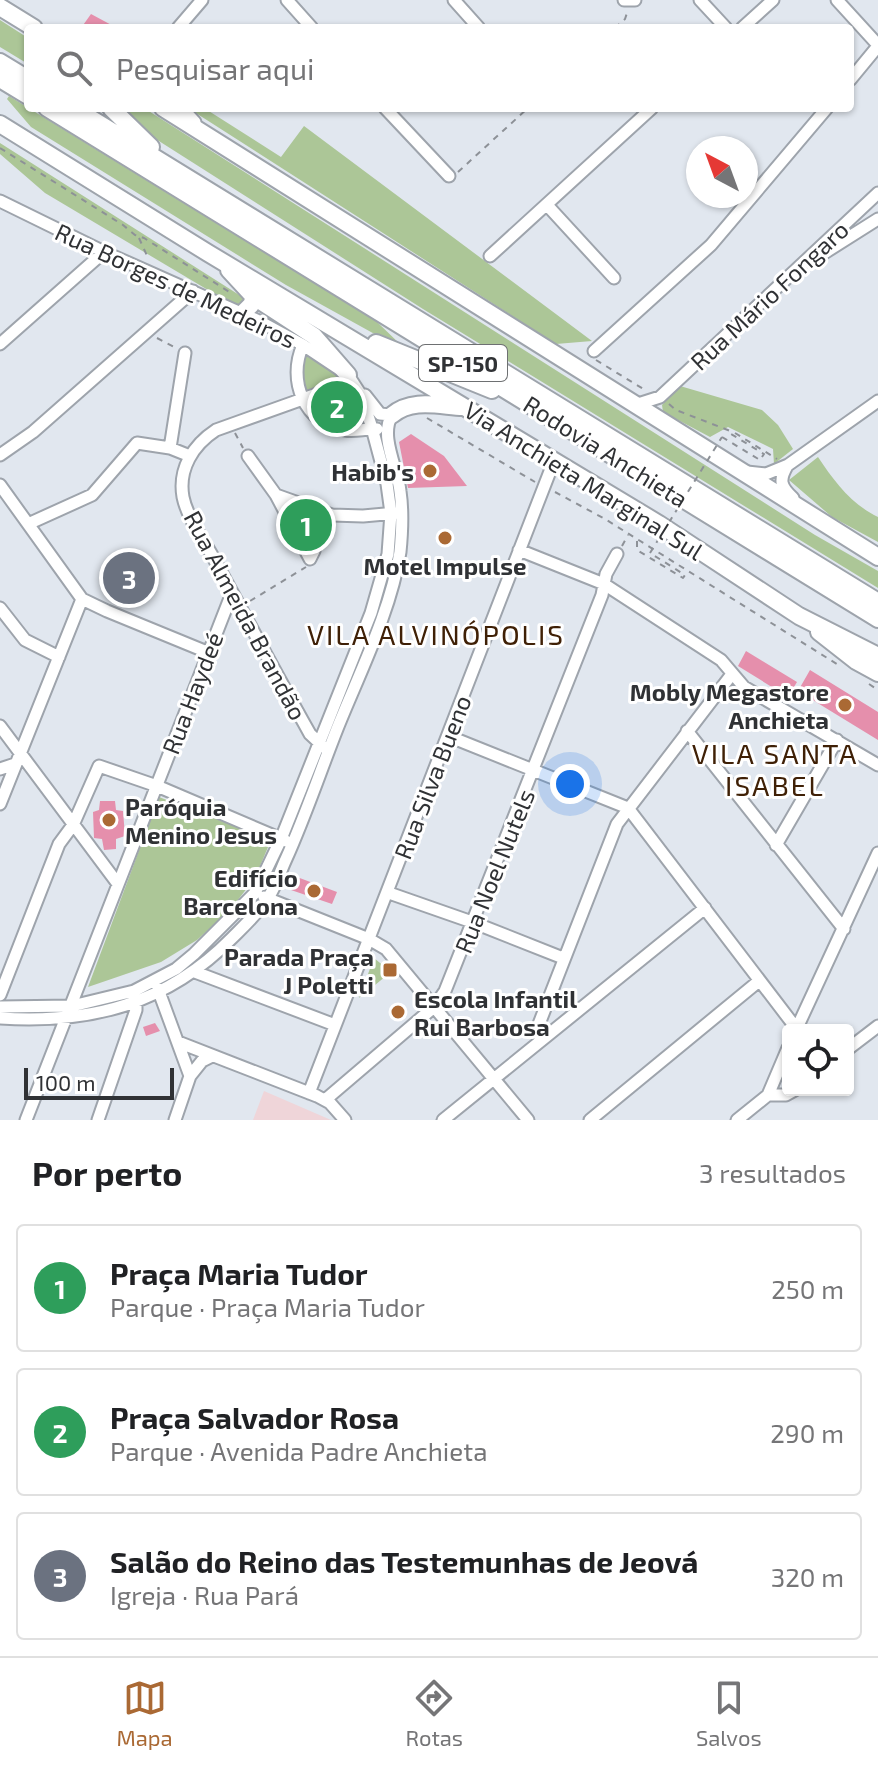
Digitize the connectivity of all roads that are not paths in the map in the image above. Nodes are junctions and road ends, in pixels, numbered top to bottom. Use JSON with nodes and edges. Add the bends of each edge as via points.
{"nodes":[{"id":1,"x":202,"y":0,"type":"edge"},
{"id":2,"x":287,"y":0,"type":"edge"},
{"id":3,"x":454,"y":0,"type":"edge"},
{"id":4,"x":700,"y":0,"type":"edge"},
{"id":5,"x":773,"y":0,"type":"edge"},
{"id":6,"x":837,"y":0,"type":"edge"},
{"id":7,"x":4,"y":10,"type":"edge"},
{"id":8,"x":27,"y":24,"type":"edge"},
{"id":9,"x":181,"y":24,"type":"edge"},
{"id":10,"x":308,"y":24,"type":"edge"},
{"id":11,"x":475,"y":24,"type":"edge"},
{"id":12,"x":722,"y":24,"type":"edge"},
{"id":13,"x":746,"y":24,"type":"edge"},
{"id":14,"x":24,"y":27,"type":"edge"},
{"id":15,"x":878,"y":45,"type":"edge"},
{"id":16,"x":0,"y":62,"type":"edge"},
{"id":17,"x":854,"y":75,"type":"edge"},
{"id":18,"x":24,"y":77,"type":"edge"},
{"id":19,"x":0,"y":79,"type":"edge"},
{"id":20,"x":24,"y":94,"type":"edge"},
{"id":21,"x":54,"y":112,"type":"edge"},
{"id":22,"x":81,"y":112,"type":"edge"},
{"id":23,"x":115,"y":112,"type":"edge"},
{"id":24,"x":169,"y":112,"type":"edge"},
{"id":25,"x":186,"y":112,"type":"edge"},
{"id":26,"x":389,"y":112,"type":"edge"},
{"id":27,"x":648,"y":112,"type":"edge"},
{"id":28,"x":824,"y":112,"type":"edge"},
{"id":29,"x":0,"y":124,"type":"edge"},
{"id":30,"x":209,"y":137,"type":"junction"},
{"id":31,"x":449,"y":176,"type":"dead end"},
{"id":32,"x":203,"y":187,"type":"junction"},
{"id":33,"x":878,"y":193,"type":"edge"},
{"id":34,"x":0,"y":201,"type":"edge"},
{"id":35,"x":547,"y":205,"type":"junction"},
{"id":36,"x":857,"y":214,"type":"junction"},
{"id":37,"x":878,"y":219,"type":"edge"},
{"id":38,"x":867,"y":227,"type":"junction"},
{"id":39,"x":104,"y":252,"type":"junction"},
{"id":40,"x":490,"y":256,"type":"dead end"},
{"id":41,"x":223,"y":262,"type":"junction"},
{"id":42,"x":800,"y":268,"type":"junction"},
{"id":43,"x":614,"y":278,"type":"dead end"},
{"id":44,"x":193,"y":291,"type":"junction"},
{"id":45,"x":254,"y":297,"type":"junction"},
{"id":46,"x":243,"y":313,"type":"junction"},
{"id":47,"x":0,"y":324,"type":"edge"},
{"id":48,"x":334,"y":326,"type":"junction"},
{"id":49,"x":10,"y":335,"type":"junction"},
{"id":50,"x":0,"y":344,"type":"edge"},
{"id":51,"x":303,"y":345,"type":"junction"},
{"id":52,"x":594,"y":351,"type":"road end"},
{"id":53,"x":185,"y":353,"type":"road end"},
{"id":54,"x":345,"y":380,"type":"junction"},
{"id":55,"x":361,"y":394,"type":"junction"},
{"id":56,"x":662,"y":396,"type":"junction"},
{"id":57,"x":301,"y":399,"type":"junction"},
{"id":58,"x":878,"y":401,"type":"edge"},
{"id":59,"x":635,"y":405,"type":"junction"},
{"id":60,"x":532,"y":406,"type":"junction"},
{"id":61,"x":465,"y":407,"type":"junction"},
{"id":62,"x":392,"y":415,"type":"junction"},
{"id":63,"x":659,"y":420,"type":"junction"},
{"id":64,"x":372,"y":428,"type":"junction"},
{"id":65,"x":170,"y":448,"type":"junction"},
{"id":66,"x":391,"y":449,"type":"junction"},
{"id":67,"x":0,"y":455,"type":"edge"},
{"id":68,"x":190,"y":456,"type":"junction"},
{"id":69,"x":248,"y":456,"type":"road end"},
{"id":70,"x":554,"y":461,"type":"junction"},
{"id":71,"x":788,"y":465,"type":"junction"},
{"id":72,"x":735,"y":468,"type":"junction"},
{"id":73,"x":0,"y":485,"type":"edge"},
{"id":74,"x":276,"y":495,"type":"junction"},
{"id":75,"x":396,"y":512,"type":"junction"},
{"id":76,"x":321,"y":513,"type":"junction"},
{"id":77,"x":809,"y":514,"type":"junction"},
{"id":78,"x":28,"y":524,"type":"junction"},
{"id":79,"x":519,"y":550,"type":"junction"},
{"id":80,"x":617,"y":554,"type":"dead end"},
{"id":81,"x":878,"y":557,"type":"edge"},
{"id":82,"x":604,"y":584,"type":"junction"},
{"id":83,"x":232,"y":593,"type":"junction"},
{"id":84,"x":82,"y":599,"type":"junction"},
{"id":85,"x":878,"y":602,"type":"edge"},
{"id":86,"x":0,"y":608,"type":"edge"},
{"id":87,"x":799,"y":616,"type":"junction"},
{"id":88,"x":878,"y":619,"type":"edge"},
{"id":89,"x":207,"y":652,"type":"junction"},
{"id":90,"x":878,"y":656,"type":"edge"},
{"id":91,"x":59,"y":657,"type":"junction"},
{"id":92,"x":732,"y":674,"type":"junction"},
{"id":93,"x":871,"y":677,"type":"edge"},
{"id":94,"x":0,"y":726,"type":"edge"},
{"id":95,"x":687,"y":731,"type":"junction"},
{"id":96,"x":448,"y":736,"type":"junction"},
{"id":97,"x":837,"y":740,"type":"junction"},
{"id":98,"x":324,"y":747,"type":"junction"},
{"id":99,"x":17,"y":759,"type":"junction"},
{"id":100,"x":878,"y":765,"type":"edge"},
{"id":101,"x":0,"y":769,"type":"edge"},
{"id":102,"x":535,"y":769,"type":"junction"},
{"id":103,"x":157,"y":786,"type":"junction"},
{"id":104,"x":0,"y":804,"type":"edge"},
{"id":105,"x":628,"y":808,"type":"junction"},
{"id":106,"x":73,"y":825,"type":"junction"},
{"id":107,"x":281,"y":839,"type":"junction"},
{"id":108,"x":293,"y":843,"type":"junction"},
{"id":109,"x":776,"y":845,"type":"junction"},
{"id":110,"x":878,"y":853,"type":"edge"},
{"id":111,"x":118,"y":884,"type":"junction"},
{"id":112,"x":255,"y":893,"type":"junction"},
{"id":113,"x":389,"y":893,"type":"junction"},
{"id":114,"x":268,"y":898,"type":"junction"},
{"id":115,"x":705,"y":908,"type":"junction"},
{"id":116,"x":472,"y":922,"type":"junction"},
{"id":117,"x":844,"y":929,"type":"junction"},
{"id":118,"x":369,"y":939,"type":"junction"},
{"id":119,"x":563,"y":958,"type":"junction"},
{"id":120,"x":195,"y":972,"type":"junction"},
{"id":121,"x":155,"y":981,"type":"junction"},
{"id":122,"x":759,"y":981,"type":"junction"},
{"id":123,"x":160,"y":993,"type":"junction"},
{"id":124,"x":0,"y":995,"type":"edge"},
{"id":125,"x":136,"y":997,"type":"junction"},
{"id":126,"x":0,"y":1007,"type":"edge"},
{"id":127,"x":434,"y":1007,"type":"junction"},
{"id":128,"x":70,"y":1012,"type":"junction"},
{"id":129,"x":0,"y":1018,"type":"edge"},
{"id":130,"x":792,"y":1024,"type":"edge"},
{"id":131,"x":798,"y":1024,"type":"edge"},
{"id":132,"x":335,"y":1025,"type":"junction"},
{"id":133,"x":878,"y":1026,"type":"edge"},
{"id":134,"x":540,"y":1040,"type":"junction"},
{"id":135,"x":178,"y":1042,"type":"junction"},
{"id":136,"x":854,"y":1044,"type":"edge"},
{"id":137,"x":212,"y":1056,"type":"junction"},
{"id":138,"x":782,"y":1062,"type":"edge"},
{"id":139,"x":190,"y":1076,"type":"junction"},
{"id":140,"x":494,"y":1078,"type":"junction"},
{"id":141,"x":309,"y":1093,"type":"junction"},
{"id":142,"x":768,"y":1095,"type":"junction"},
{"id":143,"x":782,"y":1095,"type":"edge"},
{"id":144,"x":325,"y":1100,"type":"junction"},
{"id":145,"x":176,"y":1117,"type":"edge"},
{"id":146,"x":26,"y":1120,"type":"edge"},
{"id":147,"x":98,"y":1120,"type":"edge"},
{"id":148,"x":189,"y":1120,"type":"edge"},
{"id":149,"x":345,"y":1120,"type":"edge"},
{"id":150,"x":443,"y":1120,"type":"edge"},
{"id":151,"x":528,"y":1120,"type":"edge"},
{"id":152,"x":590,"y":1120,"type":"edge"},
{"id":153,"x":737,"y":1120,"type":"edge"}],
"edges":[{"from":1,"to":9,"type":"street"},
{"from":2,"to":10,"type":"street"},
{"from":3,"to":11,"type":"street"},
{"from":4,"to":12,"type":"street"},
{"from":5,"to":13,"type":"street"},
{"from":6,"to":15,"type":"street"},
{"from":7,"to":8,"type":"highway"},
{"from":7,"to":14,"type":"highway"},
{"from":15,"to":17,"type":"street"},
{"from":16,"to":18,"type":"highway"},
{"from":19,"to":20,"type":"highway"},
{"from":21,"to":60,"type":"highway","name":"Rodovia Anchieta","number":"SP-150"},
{"from":22,"to":32,"type":"highway","name":"Rodovia Anchieta","number":"SP-150"},
{"from":23,"to":32,"type":"highway"},
{"from":24,"to":30,"type":"highway","number":"SP-150"},
{"from":25,"to":30,"type":"street"},
{"from":26,"to":31,"type":"street"},
{"from":27,"to":35,"type":"street"},
{"from":28,"to":52,"type":"street","via":[[721,235]]},
{"from":29,"to":41,"type":"highway","name":"Via Anchieta Marginal Sul","number":"SP-150"},
{"from":30,"to":59,"type":"highway","number":"SP-150"},
{"from":32,"to":85,"type":"highway","name":"Rodovia Anchieta","number":"SP-150"},
{"from":33,"to":36,"type":"street","name":"Rua Mário Fongaro"},
{"from":34,"to":39,"type":"street","name":"Rua Borges de Medeiros"},
{"from":35,"to":40,"type":"street"},
{"from":35,"to":43,"type":"street"},
{"from":36,"to":38,"type":"street"},
{"from":36,"to":42,"type":"street","name":"Rua Mário Fongaro"},
{"from":37,"to":38,"type":"street"},
{"from":38,"to":42,"type":"street"},
{"from":39,"to":44,"type":"street","name":"Rua Borges de Medeiros"},
{"from":39,"to":49,"type":"street"},
{"from":41,"to":45,"type":"highway"},
{"from":41,"to":48,"type":"highway","name":"Via Anchieta Marginal Sul","number":"SP-150"},
{"from":42,"to":56,"type":"street","name":"Rua Mário Fongaro"},
{"from":44,"to":46,"type":"street","name":"Rua Borges de Medeiros"},
{"from":44,"to":67,"type":"street"},
{"from":45,"to":46,"type":"highway"},
{"from":45,"to":54,"type":"highway","via":[[314,336]]},
{"from":46,"to":51,"type":"street","name":"Rua Borges de Medeiros"},
{"from":47,"to":49,"type":"street"},
{"from":48,"to":60,"type":"highway"},
{"from":48,"to":61,"type":"highway","name":"Via Anchieta Marginal Sul","number":"SP-150"},
{"from":49,"to":50,"type":"street"},
{"from":51,"to":54,"type":"street","name":"Rua Borges de Medeiros"},
{"from":51,"to":57,"type":"street","via":[[296,377]]},
{"from":53,"to":65,"type":"street"},
{"from":54,"to":55,"type":"street"},
{"from":54,"to":57,"type":"street"},
{"from":55,"to":62,"type":"street","via":[[380,414]]},
{"from":55,"to":64,"type":"street"},
{"from":56,"to":59,"type":"street"},
{"from":56,"to":63,"type":"street"},
{"from":57,"to":64,"type":"street","via":[[316,417],[336,428]]},
{"from":57,"to":68,"type":"street","via":[[230,423],[204,438]]},
{"from":58,"to":71,"type":"street"},
{"from":59,"to":63,"type":"highway","number":"SP-150"},
{"from":60,"to":88,"type":"highway","name":"Rodovia Anchieta","number":"SP-150"},
{"from":61,"to":62,"type":"highway","via":[[412,404]]},
{"from":61,"to":70,"type":"highway","name":"Via Anchieta Marginal Sul","number":"SP-150"},
{"from":62,"to":66,"type":"street","via":[[387,427]]},
{"from":63,"to":72,"type":"highway","number":"SP-150"},
{"from":64,"to":66,"type":"street"},
{"from":64,"to":75,"type":"street"},
{"from":65,"to":68,"type":"street"},
{"from":65,"to":78,"type":"street","via":[[135,444],[92,495]]},
{"from":66,"to":75,"type":"street","via":[[399,482]]},
{"from":68,"to":83,"type":"street","name":"Rua Almeida Brandão","via":[[183,479],[185,503]]},
{"from":69,"to":74,"type":"street"},
{"from":70,"to":79,"type":"street","name":"Rua Silva Bueno"},
{"from":70,"to":87,"type":"highway","name":"Via Anchieta Marginal Sul","number":"SP-150"},
{"from":71,"to":72,"type":"street","via":[[759,475]]},
{"from":71,"to":77,"type":"street","via":[[781,477],[784,490]]},
{"from":72,"to":77,"type":"highway","number":"SP-150"},
{"from":73,"to":78,"type":"street"},
{"from":74,"to":76,"type":"street"},
{"from":74,"to":76,"type":"street","via":[[310,559]]},
{"from":75,"to":76,"type":"street"},
{"from":75,"to":98,"type":"street","via":[[378,593]]},
{"from":77,"to":81,"type":"highway","number":"SP-150"},
{"from":78,"to":84,"type":"street"},
{"from":79,"to":82,"type":"street"},
{"from":79,"to":96,"type":"street","name":"Rua Silva Bueno"},
{"from":80,"to":82,"type":"street","name":"Rua Noel Nutels"},
{"from":82,"to":92,"type":"street","via":[[721,660]]},
{"from":82,"to":102,"type":"street","name":"Rua Noel Nutels"},
{"from":83,"to":89,"type":"street","name":"Rua Haydeé"},
{"from":83,"to":98,"type":"street","name":"Rua Almeida Brandão","via":[[310,734]]},
{"from":84,"to":89,"type":"street"},
{"from":84,"to":91,"type":"street"},
{"from":86,"to":91,"type":"street","via":[[25,640]]},
{"from":87,"to":90,"type":"highway","name":"Via Anchieta Marginal Sul","number":"SP-150"},
{"from":87,"to":93,"type":"highway"},
{"from":89,"to":103,"type":"street","name":"Rua Haydeé"},
{"from":91,"to":99,"type":"street"},
{"from":92,"to":95,"type":"street"},
{"from":92,"to":97,"type":"street","via":[[744,687]]},
{"from":94,"to":99,"type":"street"},
{"from":95,"to":105,"type":"street"},
{"from":95,"to":109,"type":"street"},
{"from":96,"to":102,"type":"street"},
{"from":96,"to":113,"type":"street","name":"Rua Silva Bueno"},
{"from":97,"to":100,"type":"street"},
{"from":97,"to":109,"type":"street"},
{"from":98,"to":107,"type":"street"},
{"from":98,"to":108,"type":"street"},
{"from":99,"to":101,"type":"street"},
{"from":99,"to":104,"type":"street"},
{"from":99,"to":106,"type":"street"},
{"from":102,"to":105,"type":"street"},
{"from":102,"to":116,"type":"street","name":"Rua Noel Nutels"},
{"from":103,"to":106,"type":"street","via":[[99,766]]},
{"from":103,"to":107,"type":"street"},
{"from":103,"to":111,"type":"street","name":"Rua Haydeé"},
{"from":105,"to":115,"type":"street"},
{"from":105,"to":119,"type":"street"},
{"from":106,"to":111,"type":"street"},
{"from":106,"to":124,"type":"street","via":[[59,844]]},
{"from":107,"to":108,"type":"street"},
{"from":107,"to":112,"type":"street"},
{"from":108,"to":114,"type":"street"},
{"from":109,"to":117,"type":"street"},
{"from":110,"to":117,"type":"street"},
{"from":111,"to":128,"type":"street","name":"Rua Haydeé"},
{"from":112,"to":114,"type":"street"},
{"from":112,"to":121,"type":"street","via":[[212,939]]},
{"from":113,"to":116,"type":"street"},
{"from":113,"to":118,"type":"street","name":"Rua Silva Bueno"},
{"from":114,"to":118,"type":"street"},
{"from":114,"to":120,"type":"street"},
{"from":115,"to":122,"type":"street"},
{"from":115,"to":134,"type":"street"},
{"from":116,"to":119,"type":"street"},
{"from":116,"to":127,"type":"street","name":"Rua Noel Nutels"},
{"from":117,"to":131,"type":"street"},
{"from":118,"to":127,"type":"street","via":[[386,949]]},
{"from":118,"to":132,"type":"street","name":"Rua Silva Bueno"},
{"from":119,"to":134,"type":"street","via":[[539,1024]]},
{"from":120,"to":123,"type":"street"},
{"from":120,"to":132,"type":"street"},
{"from":121,"to":123,"type":"street"},
{"from":121,"to":125,"type":"street"},
{"from":122,"to":130,"type":"street"},
{"from":122,"to":152,"type":"street"},
{"from":123,"to":125,"type":"street"},
{"from":123,"to":135,"type":"street"},
{"from":125,"to":128,"type":"street"},
{"from":125,"to":147,"type":"street"},
{"from":126,"to":128,"type":"street"},
{"from":127,"to":140,"type":"street"},
{"from":127,"to":144,"type":"street","name":"Rua Noel Nutels"},
{"from":128,"to":129,"type":"street","via":[[33,1020]]},
{"from":128,"to":146,"type":"street","name":"Rua Haydeé"},
{"from":132,"to":141,"type":"street","name":"Rua Silva Bueno"},
{"from":133,"to":136,"type":"street"},
{"from":134,"to":140,"type":"street"},
{"from":135,"to":137,"type":"street"},
{"from":135,"to":139,"type":"street"},
{"from":137,"to":139,"type":"street"},
{"from":137,"to":141,"type":"street"},
{"from":138,"to":142,"type":"street"},
{"from":139,"to":145,"type":"street"},
{"from":140,"to":150,"type":"street"},
{"from":140,"to":151,"type":"street"},
{"from":141,"to":144,"type":"street"},
{"from":142,"to":143,"type":"street"},
{"from":142,"to":153,"type":"street"},
{"from":144,"to":149,"type":"street"},
{"from":145,"to":148,"type":"street"}]}
